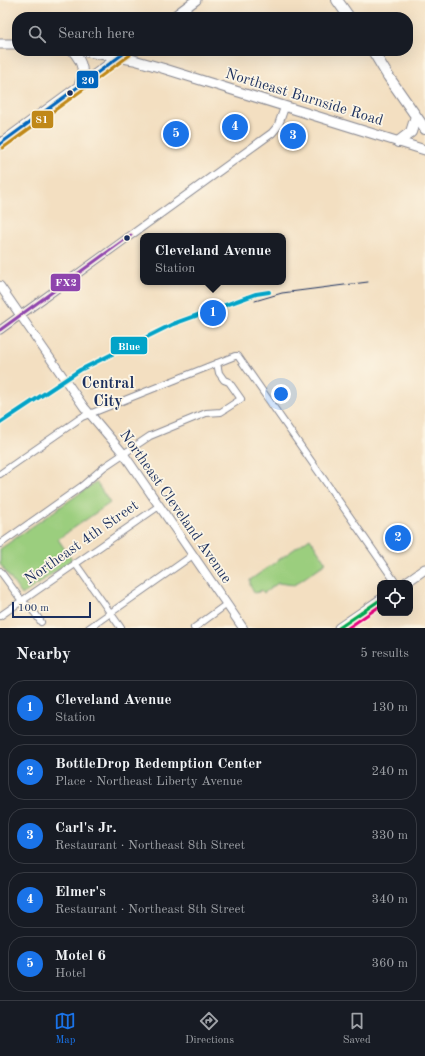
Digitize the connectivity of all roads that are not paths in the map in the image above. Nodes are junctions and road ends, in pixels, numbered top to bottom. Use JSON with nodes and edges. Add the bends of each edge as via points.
{"nodes":[{"id":1,"x":196,"y":0,"type":"edge"},
{"id":2,"x":337,"y":0,"type":"edge"},
{"id":3,"x":180,"y":12,"type":"edge"},
{"id":4,"x":345,"y":12,"type":"edge"},
{"id":5,"x":0,"y":44,"type":"edge"},
{"id":6,"x":12,"y":44,"type":"edge"},
{"id":7,"x":77,"y":56,"type":"edge"},
{"id":8,"x":108,"y":56,"type":"edge"},
{"id":9,"x":121,"y":56,"type":"edge"},
{"id":10,"x":376,"y":56,"type":"edge"},
{"id":11,"x":119,"y":58,"type":"junction"},
{"id":12,"x":78,"y":87,"type":"junction"},
{"id":13,"x":285,"y":106,"type":"junction"},
{"id":14,"x":416,"y":116,"type":"junction"},
{"id":15,"x":425,"y":129,"type":"edge"},
{"id":16,"x":398,"y":142,"type":"junction"},
{"id":17,"x":0,"y":144,"type":"edge"},
{"id":18,"x":425,"y":150,"type":"edge"},
{"id":19,"x":0,"y":286,"type":"edge"},
{"id":20,"x":20,"y":315,"type":"junction"},
{"id":21,"x":0,"y":330,"type":"edge"},
{"id":22,"x":217,"y":363,"type":"junction"},
{"id":23,"x":89,"y":414,"type":"junction"},
{"id":24,"x":123,"y":454,"type":"junction"},
{"id":25,"x":0,"y":474,"type":"edge"},
{"id":26,"x":159,"y":506,"type":"junction"},
{"id":27,"x":0,"y":544,"type":"edge"},
{"id":28,"x":193,"y":555,"type":"junction"},
{"id":29,"x":76,"y":563,"type":"junction"},
{"id":30,"x":425,"y":569,"type":"edge"},
{"id":31,"x":0,"y":571,"type":"edge"},
{"id":32,"x":394,"y":580,"type":"edge"},
{"id":33,"x":409,"y":580,"type":"edge"},
{"id":34,"x":22,"y":601,"type":"junction"},
{"id":35,"x":377,"y":602,"type":"edge"},
{"id":36,"x":227,"y":604,"type":"junction"},
{"id":37,"x":110,"y":613,"type":"junction"},
{"id":38,"x":0,"y":616,"type":"edge"},
{"id":39,"x":40,"y":622,"type":"dead end"},
{"id":40,"x":89,"y":628,"type":"edge"},
{"id":41,"x":121,"y":628,"type":"edge"},
{"id":42,"x":194,"y":628,"type":"edge"},
{"id":43,"x":243,"y":628,"type":"edge"},
{"id":44,"x":339,"y":628,"type":"edge"}],
"edges":[{"from":1,"to":3,"type":"main road"},
{"from":2,"to":4,"type":"highway"},
{"from":5,"to":6,"type":"main road"},
{"from":7,"to":12,"type":"main road","via":[[83,72]]},
{"from":8,"to":11,"type":"main road","name":"Northeast Burnside Road"},
{"from":9,"to":11,"type":"main road"},
{"from":10,"to":14,"type":"highway"},
{"from":11,"to":12,"type":"main road"},
{"from":11,"to":13,"type":"main road","name":"Northeast Burnside Road","via":[[162,68]]},
{"from":12,"to":17,"type":"main road"},
{"from":13,"to":16,"type":"main road","name":"Northeast Burnside Road"},
{"from":13,"to":20,"type":"street","via":[[278,126],[272,133]]},
{"from":14,"to":15,"type":"highway"},
{"from":14,"to":16,"type":"highway","via":[[411,132]]},
{"from":16,"to":18,"type":"main road","name":"Northeast Burnside Road"},
{"from":19,"to":20,"type":"main road","name":"Northeast Cleveland Avenue"},
{"from":20,"to":21,"type":"street"},
{"from":20,"to":23,"type":"main road","name":"Northeast Cleveland Avenue"},
{"from":22,"to":23,"type":"street"},
{"from":22,"to":24,"type":"street","via":[[219,373],[241,399],[221,412],[206,413],[158,432]]},
{"from":22,"to":32,"type":"street","via":[[238,356]]},
{"from":23,"to":24,"type":"main road","name":"Northeast Cleveland Avenue"},
{"from":23,"to":25,"type":"street"},
{"from":24,"to":26,"type":"main road","name":"Northeast Cleveland Avenue"},
{"from":24,"to":27,"type":"street"},
{"from":26,"to":28,"type":"main road","name":"Northeast Cleveland Avenue"},
{"from":26,"to":29,"type":"street","name":"Northeast 4th Street"},
{"from":28,"to":36,"type":"main road","name":"Northeast Cleveland Avenue"},
{"from":28,"to":37,"type":"street"},
{"from":29,"to":34,"type":"street","name":"Northeast 4th Street"},
{"from":29,"to":37,"type":"street"},
{"from":30,"to":33,"type":"main road"},
{"from":31,"to":34,"type":"street"},
{"from":34,"to":38,"type":"street","name":"Northeast 4th Street"},
{"from":34,"to":39,"type":"street"},
{"from":35,"to":44,"type":"main road"},
{"from":36,"to":42,"type":"street"},
{"from":36,"to":43,"type":"main road","name":"Northeast Cleveland Avenue"},
{"from":37,"to":40,"type":"street"},
{"from":37,"to":41,"type":"street"}]}
